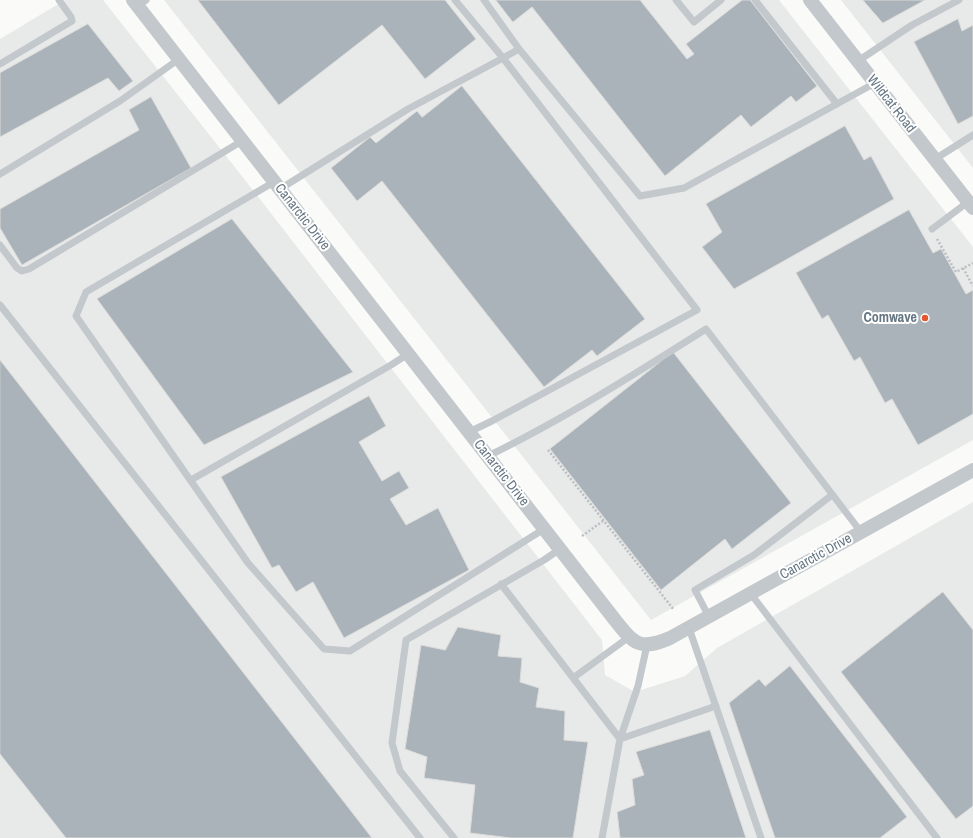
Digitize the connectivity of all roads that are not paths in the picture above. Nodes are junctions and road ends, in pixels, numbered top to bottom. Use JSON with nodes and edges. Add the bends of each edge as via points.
{"nodes":[{"id":1,"x":59,"y":0,"type":"edge"},
{"id":2,"x":455,"y":0,"type":"edge"},
{"id":3,"x":484,"y":0,"type":"edge"},
{"id":4,"x":676,"y":0,"type":"edge"},
{"id":5,"x":721,"y":0,"type":"edge"},
{"id":6,"x":755,"y":0,"type":"edge"},
{"id":7,"x":810,"y":0,"type":"edge"},
{"id":8,"x":959,"y":0,"type":"edge"},
{"id":9,"x":139,"y":2,"type":"edge"},
{"id":10,"x":520,"y":49,"type":"junction"},
{"id":11,"x":503,"y":58,"type":"junction"},
{"id":12,"x":179,"y":59,"type":"junction"},
{"id":13,"x":858,"y":61,"type":"junction"},
{"id":14,"x":0,"y":64,"type":"edge"},
{"id":15,"x":875,"y":83,"type":"junction"},
{"id":16,"x":837,"y":104,"type":"junction"},
{"id":17,"x":973,"y":135,"type":"edge"},
{"id":18,"x":242,"y":141,"type":"junction"},
{"id":19,"x":935,"y":160,"type":"junction"},
{"id":20,"x":0,"y":174,"type":"edge"},
{"id":21,"x":277,"y":186,"type":"junction"},
{"id":22,"x":971,"y":205,"type":"edge"},
{"id":23,"x":932,"y":229,"type":"road end"},
{"id":24,"x":0,"y":245,"type":"edge"},
{"id":25,"x":0,"y":305,"type":"edge"},
{"id":26,"x":408,"y":354,"type":"junction"},
{"id":27,"x":469,"y":432,"type":"junction"},
{"id":28,"x":488,"y":456,"type":"junction"},
{"id":29,"x":973,"y":470,"type":"edge"},
{"id":30,"x":191,"y":480,"type":"junction"},
{"id":31,"x":832,"y":495,"type":"junction"},
{"id":32,"x":544,"y":529,"type":"junction"},
{"id":33,"x":861,"y":532,"type":"junction"},
{"id":34,"x":560,"y":549,"type":"junction"},
{"id":35,"x":501,"y":584,"type":"junction"},
{"id":36,"x":751,"y":594,"type":"junction"},
{"id":37,"x":709,"y":617,"type":"junction"},
{"id":38,"x":689,"y":628,"type":"junction"},
{"id":39,"x":629,"y":637,"type":"junction"},
{"id":40,"x":647,"y":646,"type":"junction"},
{"id":41,"x":573,"y":678,"type":"junction"},
{"id":42,"x":716,"y":706,"type":"junction"},
{"id":43,"x":620,"y":739,"type":"junction"},
{"id":44,"x":420,"y":838,"type":"edge"},
{"id":45,"x":454,"y":838,"type":"edge"},
{"id":46,"x":602,"y":838,"type":"edge"},
{"id":47,"x":761,"y":838,"type":"edge"},
{"id":48,"x":936,"y":838,"type":"edge"}],
"edges":[{"from":1,"to":14,"type":"lane","via":[[72,21]]},
{"from":2,"to":11,"type":"lane"},
{"from":3,"to":10,"type":"lane"},
{"from":4,"to":5,"type":"lane","via":[[694,22]]},
{"from":6,"to":16,"type":"lane"},
{"from":7,"to":13,"type":"street","name":"Wildcat Road"},
{"from":8,"to":13,"type":"lane","via":[[912,24]]},
{"from":9,"to":12,"type":"street","name":"Canarctic Drive"},
{"from":10,"to":11,"type":"lane"},
{"from":10,"to":16,"type":"lane","via":[[640,196],[684,188]]},
{"from":11,"to":21,"type":"lane","via":[[408,109]]},
{"from":11,"to":27,"type":"lane","via":[[697,310]]},
{"from":12,"to":18,"type":"street","name":"Canarctic Drive"},
{"from":12,"to":20,"type":"lane","via":[[120,101]]},
{"from":13,"to":15,"type":"street","name":"Wildcat Road"},
{"from":15,"to":16,"type":"lane"},
{"from":15,"to":19,"type":"street","name":"Wildcat Road"},
{"from":17,"to":19,"type":"lane"},
{"from":18,"to":21,"type":"street","name":"Canarctic Drive"},
{"from":18,"to":24,"type":"lane","via":[[29,269],[22,271],[18,268]]},
{"from":19,"to":22,"type":"street","name":"Wildcat Road"},
{"from":21,"to":26,"type":"street","name":"Canarctic Drive"},
{"from":21,"to":30,"type":"lane","via":[[86,292],[76,316]]},
{"from":22,"to":23,"type":"lane"},
{"from":25,"to":44,"type":"lane"},
{"from":26,"to":27,"type":"street","name":"Canarctic Drive"},
{"from":26,"to":30,"type":"lane"},
{"from":27,"to":28,"type":"street","name":"Canarctic Drive"},
{"from":28,"to":31,"type":"lane","via":[[607,392],[706,329]]},
{"from":28,"to":32,"type":"street","name":"Canarctic Drive"},
{"from":29,"to":33,"type":"street","name":"Canarctic Drive"},
{"from":30,"to":32,"type":"lane","via":[[248,563],[324,649],[350,651]]},
{"from":31,"to":33,"type":"lane"},
{"from":31,"to":37,"type":"lane","via":[[754,555],[695,590]]},
{"from":32,"to":34,"type":"street","name":"Canarctic Drive"},
{"from":33,"to":36,"type":"street","name":"Canarctic Drive"},
{"from":34,"to":35,"type":"lane"},
{"from":34,"to":39,"type":"street","name":"Canarctic Drive"},
{"from":35,"to":41,"type":"lane"},
{"from":35,"to":45,"type":"lane","via":[[406,640],[392,743],[400,771]]},
{"from":36,"to":37,"type":"street","name":"Canarctic Drive"},
{"from":36,"to":48,"type":"lane"},
{"from":37,"to":38,"type":"street","name":"Canarctic Drive"},
{"from":38,"to":40,"type":"street","name":"Canarctic Drive","via":[[658,644]]},
{"from":38,"to":42,"type":"lane"},
{"from":39,"to":40,"type":"street","name":"Canarctic Drive"},
{"from":39,"to":41,"type":"lane"},
{"from":40,"to":43,"type":"lane","via":[[638,686]]},
{"from":41,"to":43,"type":"lane"},
{"from":42,"to":43,"type":"lane"},
{"from":42,"to":47,"type":"lane"},
{"from":43,"to":46,"type":"lane"}]}
